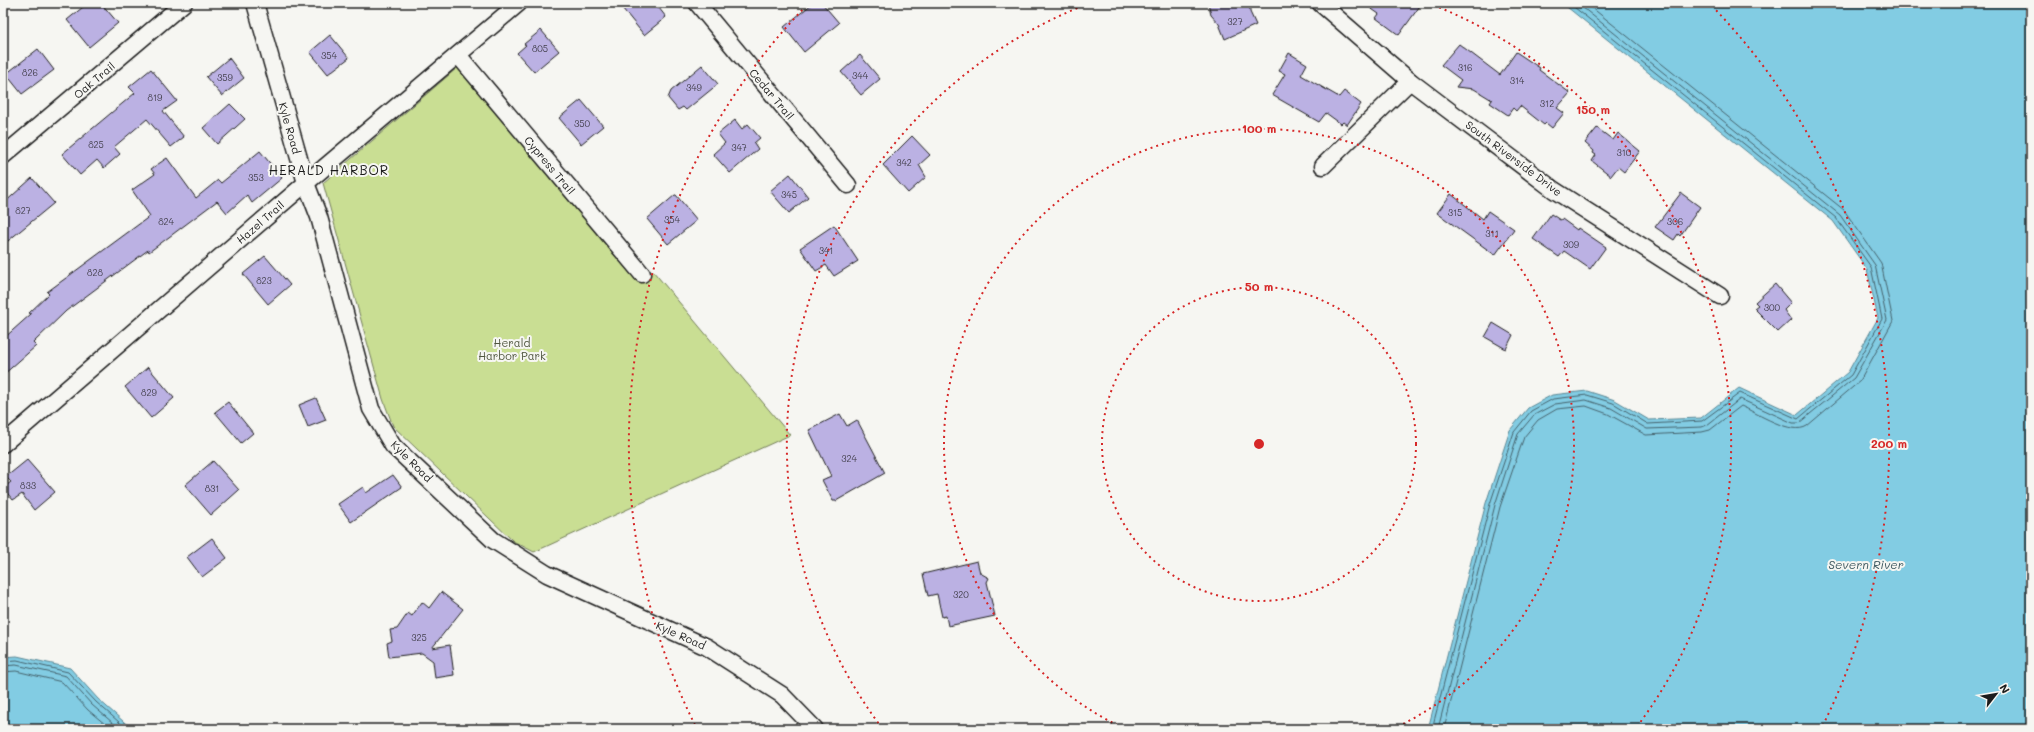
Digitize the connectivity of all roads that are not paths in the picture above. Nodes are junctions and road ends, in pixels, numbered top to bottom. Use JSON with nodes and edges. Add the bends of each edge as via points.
{"nodes":[{"id":1,"x":184,"y":3,"type":"edge"},
{"id":2,"x":255,"y":3,"type":"edge"},
{"id":3,"x":519,"y":3,"type":"edge"},
{"id":4,"x":696,"y":3,"type":"edge"},
{"id":5,"x":1320,"y":3,"type":"edge"},
{"id":6,"x":458,"y":55,"type":"junction"},
{"id":7,"x":1410,"y":81,"type":"junction"},
{"id":8,"x":3,"y":156,"type":"edge"},
{"id":9,"x":1323,"y":166,"type":"dead end"},
{"id":10,"x":306,"y":183,"type":"junction"},
{"id":11,"x":848,"y":184,"type":"dead end"},
{"id":12,"x":642,"y":274,"type":"dead end"},
{"id":13,"x":1720,"y":296,"type":"dead end"},
{"id":14,"x":3,"y":444,"type":"edge"},
{"id":15,"x":816,"y":729,"type":"edge"}],
"edges":[{"from":1,"to":8,"type":"street","name":"Oak Trail"},
{"from":2,"to":10,"type":"street","name":"Kyle Road"},
{"from":3,"to":6,"type":"street","name":"Hazel Trail"},
{"from":4,"to":11,"type":"street","name":"Cedar Trail"},
{"from":5,"to":7,"type":"street","name":"South Riverside Drive"},
{"from":6,"to":10,"type":"street","name":"Hazel Trail"},
{"from":6,"to":12,"type":"street","name":"Cypress Trail"},
{"from":7,"to":9,"type":"street"},
{"from":7,"to":13,"type":"street","name":"South Riverside Drive","via":[[1554,190]]},
{"from":10,"to":14,"type":"street","name":"Hazel Trail"},
{"from":10,"to":15,"type":"street","name":"Kyle Road","via":[[319,217],[371,409],[393,446],[493,540],[547,574],[708,647],[782,695]]}]}
